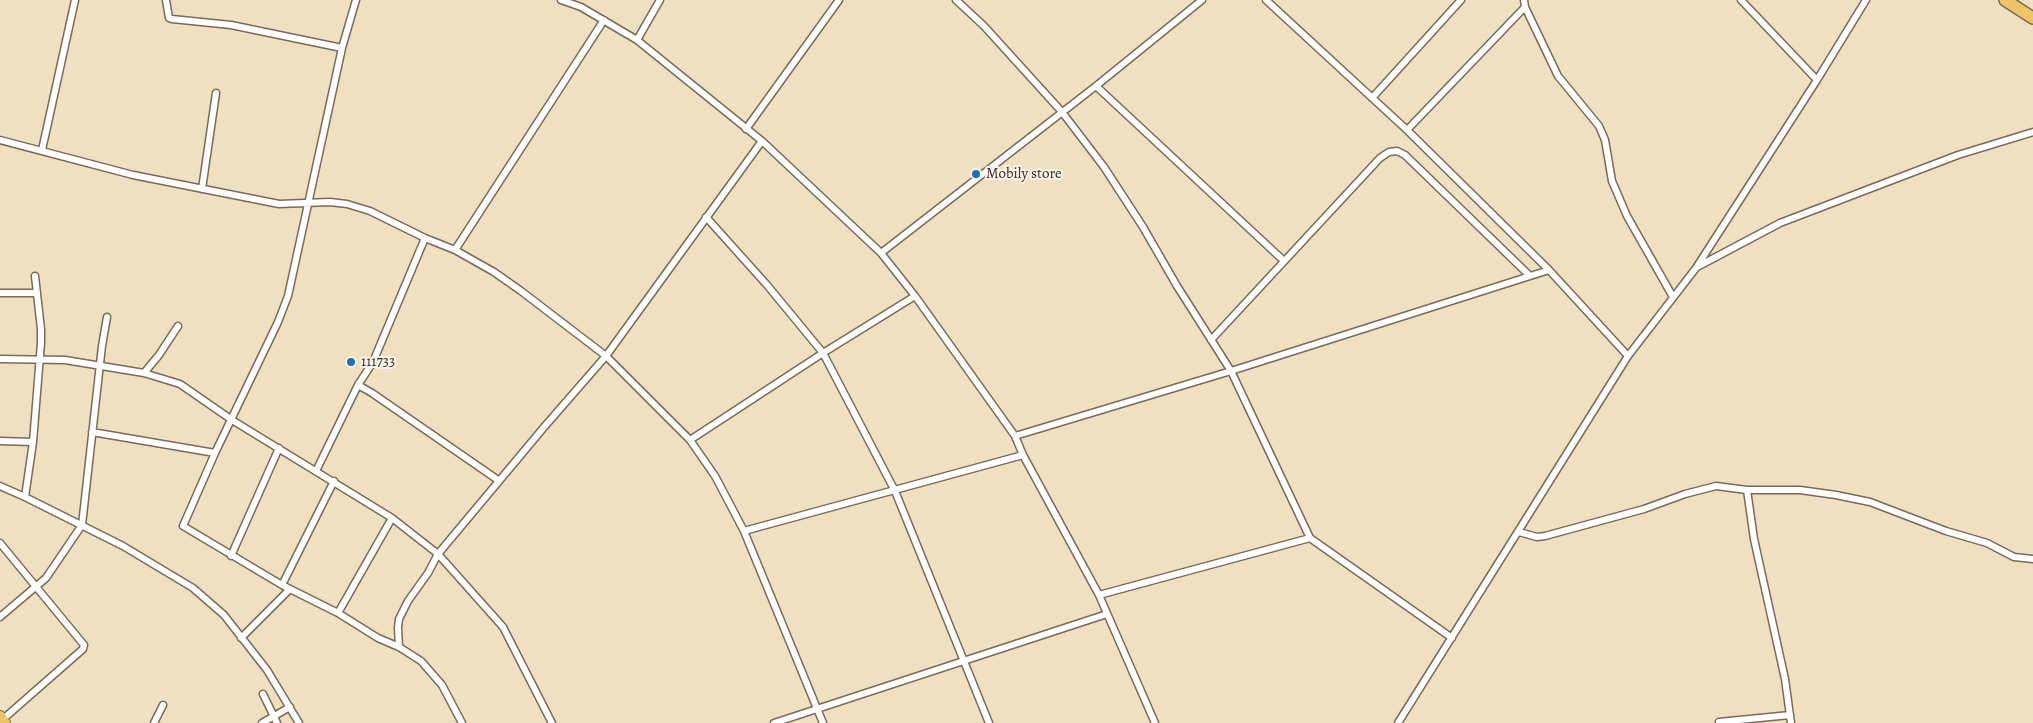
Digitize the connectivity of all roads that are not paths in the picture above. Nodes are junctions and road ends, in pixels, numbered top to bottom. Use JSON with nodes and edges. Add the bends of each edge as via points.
{"nodes":[{"id":1,"x":75,"y":0,"type":"edge"},
{"id":2,"x":166,"y":0,"type":"edge"},
{"id":3,"x":356,"y":0,"type":"edge"},
{"id":4,"x":562,"y":0,"type":"edge"},
{"id":5,"x":660,"y":0,"type":"edge"},
{"id":6,"x":839,"y":0,"type":"edge"},
{"id":7,"x":956,"y":0,"type":"edge"},
{"id":8,"x":1202,"y":0,"type":"edge"},
{"id":9,"x":1266,"y":0,"type":"edge"},
{"id":10,"x":1460,"y":0,"type":"edge"},
{"id":11,"x":1741,"y":0,"type":"edge"},
{"id":12,"x":1866,"y":0,"type":"edge"},
{"id":13,"x":2005,"y":0,"type":"edge"},
{"id":14,"x":1525,"y":4,"type":"edge"},
{"id":15,"x":2033,"y":18,"type":"edge"},
{"id":16,"x":604,"y":20,"type":"junction"},
{"id":17,"x":637,"y":40,"type":"junction"},
{"id":18,"x":342,"y":48,"type":"junction"},
{"id":19,"x":1817,"y":80,"type":"junction"},
{"id":20,"x":1096,"y":86,"type":"junction"},
{"id":21,"x":216,"y":93,"type":"dead end"},
{"id":22,"x":1372,"y":98,"type":"junction"},
{"id":23,"x":1062,"y":112,"type":"junction"},
{"id":24,"x":746,"y":129,"type":"junction"},
{"id":25,"x":1407,"y":130,"type":"junction"},
{"id":26,"x":2033,"y":132,"type":"edge"},
{"id":27,"x":0,"y":140,"type":"edge"},
{"id":28,"x":762,"y":142,"type":"junction"},
{"id":29,"x":42,"y":150,"type":"junction"},
{"id":30,"x":202,"y":189,"type":"junction"},
{"id":31,"x":307,"y":203,"type":"junction"},
{"id":32,"x":706,"y":217,"type":"junction"},
{"id":33,"x":426,"y":238,"type":"junction"},
{"id":34,"x":455,"y":250,"type":"junction"},
{"id":35,"x":881,"y":253,"type":"junction"},
{"id":36,"x":1284,"y":261,"type":"junction"},
{"id":37,"x":1696,"y":268,"type":"junction"},
{"id":38,"x":1549,"y":270,"type":"junction"},
{"id":39,"x":34,"y":276,"type":"dead end"},
{"id":40,"x":1530,"y":276,"type":"junction"},
{"id":41,"x":37,"y":293,"type":"junction"},
{"id":42,"x":0,"y":294,"type":"edge"},
{"id":43,"x":915,"y":296,"type":"junction"},
{"id":44,"x":1673,"y":297,"type":"junction"},
{"id":45,"x":108,"y":317,"type":"dead end"},
{"id":46,"x":178,"y":326,"type":"dead end"},
{"id":47,"x":1211,"y":340,"type":"junction"},
{"id":48,"x":823,"y":353,"type":"junction"},
{"id":49,"x":606,"y":356,"type":"junction"},
{"id":50,"x":1628,"y":356,"type":"junction"},
{"id":51,"x":38,"y":358,"type":"junction"},
{"id":52,"x":0,"y":359,"type":"edge"},
{"id":53,"x":100,"y":366,"type":"junction"},
{"id":54,"x":1231,"y":371,"type":"junction"},
{"id":55,"x":144,"y":373,"type":"junction"},
{"id":56,"x":358,"y":385,"type":"junction"},
{"id":57,"x":232,"y":420,"type":"junction"},
{"id":58,"x":92,"y":432,"type":"junction"},
{"id":59,"x":1015,"y":436,"type":"junction"},
{"id":60,"x":690,"y":440,"type":"junction"},
{"id":61,"x":0,"y":441,"type":"edge"},
{"id":62,"x":33,"y":442,"type":"junction"},
{"id":63,"x":279,"y":448,"type":"junction"},
{"id":64,"x":215,"y":452,"type":"junction"},
{"id":65,"x":1023,"y":454,"type":"junction"},
{"id":66,"x":316,"y":471,"type":"junction"},
{"id":67,"x":498,"y":480,"type":"junction"},
{"id":68,"x":334,"y":481,"type":"junction"},
{"id":69,"x":0,"y":486,"type":"edge"},
{"id":70,"x":1747,"y":490,"type":"junction"},
{"id":71,"x":895,"y":491,"type":"junction"},
{"id":72,"x":26,"y":497,"type":"junction"},
{"id":73,"x":392,"y":518,"type":"junction"},
{"id":74,"x":82,"y":526,"type":"junction"},
{"id":75,"x":744,"y":531,"type":"junction"},
{"id":76,"x":1519,"y":532,"type":"junction"},
{"id":77,"x":1310,"y":538,"type":"junction"},
{"id":78,"x":0,"y":543,"type":"edge"},
{"id":79,"x":438,"y":554,"type":"junction"},
{"id":80,"x":231,"y":556,"type":"junction"},
{"id":81,"x":2033,"y":559,"type":"edge"},
{"id":82,"x":282,"y":585,"type":"junction"},
{"id":83,"x":36,"y":588,"type":"junction"},
{"id":84,"x":290,"y":589,"type":"junction"},
{"id":85,"x":1099,"y":595,"type":"junction"},
{"id":86,"x":338,"y":614,"type":"junction"},
{"id":87,"x":1107,"y":614,"type":"junction"},
{"id":88,"x":0,"y":617,"type":"edge"},
{"id":89,"x":241,"y":638,"type":"junction"},
{"id":90,"x":1452,"y":638,"type":"junction"},
{"id":91,"x":399,"y":647,"type":"junction"},
{"id":92,"x":965,"y":661,"type":"junction"},
{"id":93,"x":263,"y":694,"type":"dead end"},
{"id":94,"x":163,"y":705,"type":"dead end"},
{"id":95,"x":290,"y":706,"type":"junction"},
{"id":96,"x":818,"y":709,"type":"junction"},
{"id":97,"x":1790,"y":714,"type":"junction"},
{"id":98,"x":273,"y":715,"type":"junction"},
{"id":99,"x":2,"y":720,"type":"edge"},
{"id":100,"x":1720,"y":722,"type":"edge"},
{"id":101,"x":154,"y":723,"type":"edge"},
{"id":102,"x":262,"y":723,"type":"edge"},
{"id":103,"x":277,"y":723,"type":"edge"},
{"id":104,"x":299,"y":723,"type":"edge"},
{"id":105,"x":462,"y":723,"type":"edge"},
{"id":106,"x":552,"y":723,"type":"edge"},
{"id":107,"x":774,"y":723,"type":"edge"},
{"id":108,"x":823,"y":723,"type":"edge"},
{"id":109,"x":989,"y":723,"type":"edge"},
{"id":110,"x":1155,"y":723,"type":"edge"},
{"id":111,"x":1398,"y":723,"type":"edge"},
{"id":112,"x":1791,"y":723,"type":"edge"}],
"edges":[{"from":1,"to":29,"type":"street"},
{"from":2,"to":18,"type":"street","via":[[169,18],[172,19],[231,24]]},
{"from":3,"to":18,"type":"street"},
{"from":4,"to":16,"type":"street"},
{"from":5,"to":17,"type":"street"},
{"from":6,"to":24,"type":"street"},
{"from":7,"to":23,"type":"street"},
{"from":8,"to":20,"type":"street"},
{"from":9,"to":22,"type":"street"},
{"from":10,"to":22,"type":"street"},
{"from":11,"to":19,"type":"street"},
{"from":12,"to":19,"type":"street"},
{"from":13,"to":15,"type":"highway"},
{"from":14,"to":25,"type":"street"},
{"from":14,"to":44,"type":"street","via":[[1558,76],[1599,126],[1605,140],[1612,181],[1627,216]]},
{"from":16,"to":17,"type":"street"},
{"from":16,"to":34,"type":"street"},
{"from":17,"to":24,"type":"street"},
{"from":18,"to":31,"type":"street"},
{"from":19,"to":37,"type":"street"},
{"from":20,"to":23,"type":"street"},
{"from":20,"to":36,"type":"street"},
{"from":21,"to":30,"type":"street"},
{"from":22,"to":25,"type":"street"},
{"from":23,"to":35,"type":"street"},
{"from":23,"to":47,"type":"street","via":[[1104,167]]},
{"from":24,"to":28,"type":"street"},
{"from":25,"to":38,"type":"street"},
{"from":26,"to":37,"type":"street","via":[[1958,155],[1780,224]]},
{"from":27,"to":29,"type":"street"},
{"from":28,"to":32,"type":"street"},
{"from":28,"to":35,"type":"street"},
{"from":29,"to":30,"type":"street","via":[[133,175]]},
{"from":30,"to":31,"type":"street","via":[[279,204]]},
{"from":31,"to":33,"type":"street","via":[[330,202],[370,211]]},
{"from":31,"to":57,"type":"street","via":[[288,296]]},
{"from":32,"to":48,"type":"street"},
{"from":32,"to":49,"type":"street"},
{"from":33,"to":34,"type":"street"},
{"from":33,"to":56,"type":"street","via":[[373,362]]},
{"from":34,"to":49,"type":"street","via":[[494,272]]},
{"from":35,"to":43,"type":"street"},
{"from":36,"to":40,"type":"street","via":[[1380,158],[1397,151],[1405,155]]},
{"from":36,"to":47,"type":"street"},
{"from":37,"to":44,"type":"street"},
{"from":38,"to":40,"type":"street"},
{"from":38,"to":50,"type":"street"},
{"from":39,"to":41,"type":"street"},
{"from":40,"to":54,"type":"street"},
{"from":41,"to":42,"type":"street"},
{"from":41,"to":51,"type":"street","via":[[41,329]]},
{"from":43,"to":48,"type":"street"},
{"from":43,"to":59,"type":"street"},
{"from":44,"to":50,"type":"street"},
{"from":45,"to":53,"type":"street"},
{"from":46,"to":55,"type":"street"},
{"from":47,"to":54,"type":"street"},
{"from":48,"to":60,"type":"street"},
{"from":48,"to":71,"type":"street"},
{"from":49,"to":60,"type":"street"},
{"from":49,"to":67,"type":"street"},
{"from":50,"to":76,"type":"street"},
{"from":51,"to":52,"type":"street"},
{"from":51,"to":53,"type":"street"},
{"from":51,"to":62,"type":"street"},
{"from":53,"to":55,"type":"street"},
{"from":53,"to":58,"type":"street"},
{"from":54,"to":59,"type":"street"},
{"from":54,"to":77,"type":"street"},
{"from":55,"to":57,"type":"street","via":[[180,384]]},
{"from":56,"to":66,"type":"street"},
{"from":56,"to":67,"type":"street"},
{"from":57,"to":63,"type":"street"},
{"from":57,"to":64,"type":"street"},
{"from":58,"to":64,"type":"street"},
{"from":58,"to":74,"type":"street"},
{"from":59,"to":65,"type":"street"},
{"from":60,"to":75,"type":"street","via":[[715,476]]},
{"from":61,"to":62,"type":"street"},
{"from":62,"to":72,"type":"street"},
{"from":63,"to":66,"type":"street"},
{"from":63,"to":80,"type":"street"},
{"from":64,"to":80,"type":"street","via":[[183,526]]},
{"from":65,"to":71,"type":"street"},
{"from":65,"to":85,"type":"street"},
{"from":66,"to":68,"type":"street"},
{"from":67,"to":79,"type":"street"},
{"from":68,"to":73,"type":"street"},
{"from":68,"to":82,"type":"street"},
{"from":69,"to":72,"type":"street"},
{"from":70,"to":76,"type":"street","via":[[1727,486],[1706,488],[1545,536]]},
{"from":70,"to":81,"type":"street","via":[[1800,490],[1870,502],[1987,543],[2014,557]]},
{"from":70,"to":97,"type":"street"},
{"from":71,"to":75,"type":"street"},
{"from":71,"to":92,"type":"street"},
{"from":72,"to":74,"type":"street"},
{"from":73,"to":79,"type":"street"},
{"from":73,"to":86,"type":"street"},
{"from":74,"to":83,"type":"street"},
{"from":74,"to":89,"type":"street","via":[[123,546],[193,588],[224,616]]},
{"from":75,"to":96,"type":"street"},
{"from":76,"to":90,"type":"street"},
{"from":77,"to":85,"type":"street"},
{"from":77,"to":90,"type":"street"},
{"from":78,"to":83,"type":"street"},
{"from":79,"to":91,"type":"street","via":[[399,619]]},
{"from":79,"to":106,"type":"street","via":[[503,627]]},
{"from":80,"to":82,"type":"street"},
{"from":82,"to":84,"type":"street"},
{"from":83,"to":88,"type":"street"},
{"from":83,"to":99,"type":"street","via":[[84,645],[83,649]]},
{"from":84,"to":86,"type":"street"},
{"from":84,"to":89,"type":"street"},
{"from":85,"to":87,"type":"street"},
{"from":86,"to":91,"type":"street"},
{"from":87,"to":92,"type":"street"},
{"from":87,"to":110,"type":"street"},
{"from":89,"to":95,"type":"street"},
{"from":90,"to":111,"type":"street"},
{"from":91,"to":105,"type":"street","via":[[420,661],[442,685]]},
{"from":92,"to":96,"type":"street"},
{"from":92,"to":109,"type":"street"},
{"from":93,"to":98,"type":"street"},
{"from":94,"to":101,"type":"street"},
{"from":95,"to":98,"type":"street"},
{"from":95,"to":104,"type":"street"},
{"from":96,"to":107,"type":"street"},
{"from":96,"to":108,"type":"street"},
{"from":97,"to":100,"type":"street"},
{"from":97,"to":112,"type":"street"},
{"from":98,"to":102,"type":"street"},
{"from":98,"to":103,"type":"street"}]}
